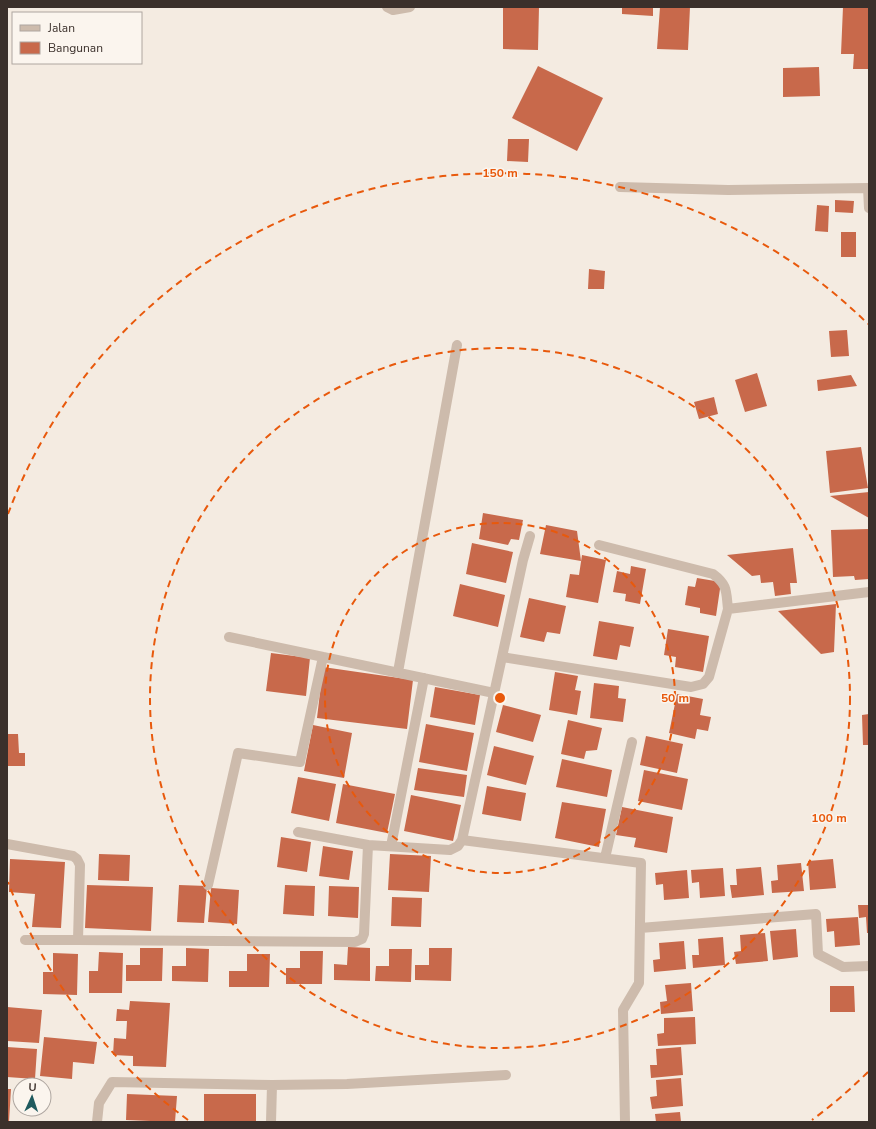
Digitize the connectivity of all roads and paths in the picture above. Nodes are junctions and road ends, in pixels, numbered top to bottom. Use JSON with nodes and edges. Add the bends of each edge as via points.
{"nodes":[{"id":1,"x":387,"y":7,"type":"edge"},
{"id":2,"x":410,"y":7,"type":"edge"},
{"id":3,"x":620,"y":187,"type":"dead end"},
{"id":4,"x":868,"y":188,"type":"edge"},
{"id":5,"x":869,"y":208,"type":"edge"},
{"id":6,"x":457,"y":345,"type":"dead end"},
{"id":7,"x":530,"y":536,"type":"dead end"},
{"id":8,"x":599,"y":545,"type":"dead end"},
{"id":9,"x":869,"y":592,"type":"edge"},
{"id":10,"x":728,"y":609,"type":"junction"},
{"id":11,"x":229,"y":637,"type":"dead end"},
{"id":12,"x":323,"y":657,"type":"junction"},
{"id":13,"x":502,"y":657,"type":"junction"},
{"id":14,"x":398,"y":672,"type":"junction"},
{"id":15,"x":424,"y":678,"type":"junction"},
{"id":16,"x":494,"y":693,"type":"junction"},
{"id":17,"x":632,"y":742,"type":"dead end"},
{"id":18,"x":298,"y":832,"type":"dead end"},
{"id":19,"x":462,"y":840,"type":"junction"},
{"id":20,"x":7,"y":844,"type":"edge"},
{"id":21,"x":368,"y":845,"type":"junction"},
{"id":22,"x":390,"y":846,"type":"junction"},
{"id":23,"x":605,"y":858,"type":"junction"},
{"id":24,"x":208,"y":885,"type":"dead end"},
{"id":25,"x":640,"y":928,"type":"junction"},
{"id":26,"x":25,"y":940,"type":"dead end"},
{"id":27,"x":78,"y":940,"type":"junction"},
{"id":28,"x":869,"y":966,"type":"edge"},
{"id":29,"x":506,"y":1075,"type":"dead end"},
{"id":30,"x":272,"y":1086,"type":"junction"},
{"id":31,"x":97,"y":1122,"type":"edge"},
{"id":32,"x":271,"y":1122,"type":"edge"},
{"id":33,"x":626,"y":1122,"type":"edge"}],
"edges":[{"from":1,"to":2,"type":"street","via":[[393,10]]},
{"from":3,"to":4,"type":"street","via":[[728,190]]},
{"from":4,"to":5,"type":"street"},
{"from":6,"to":14,"type":"street"},
{"from":7,"to":13,"type":"street"},
{"from":8,"to":10,"type":"street","via":[[712,574],[721,580]]},
{"from":9,"to":10,"type":"street"},
{"from":10,"to":13,"type":"street","via":[[710,677],[702,684],[691,687]]},
{"from":11,"to":12,"type":"street"},
{"from":12,"to":14,"type":"street"},
{"from":12,"to":24,"type":"street","via":[[300,762],[238,753]]},
{"from":13,"to":16,"type":"street"},
{"from":14,"to":15,"type":"street"},
{"from":15,"to":16,"type":"street"},
{"from":15,"to":22,"type":"street"},
{"from":16,"to":19,"type":"street"},
{"from":17,"to":23,"type":"street"},
{"from":18,"to":21,"type":"street"},
{"from":19,"to":22,"type":"street","via":[[458,846],[450,850]]},
{"from":19,"to":23,"type":"street"},
{"from":20,"to":27,"type":"street","via":[[78,859]]},
{"from":21,"to":22,"type":"street"},
{"from":21,"to":27,"type":"street","via":[[364,934],[362,939],[355,942]]},
{"from":23,"to":25,"type":"street","via":[[641,863]]},
{"from":25,"to":28,"type":"street","via":[[816,914],[818,954],[843,967]]},
{"from":25,"to":33,"type":"street","via":[[639,983],[623,1010]]},
{"from":26,"to":27,"type":"street"},
{"from":29,"to":30,"type":"street"},
{"from":30,"to":31,"type":"street","via":[[112,1082],[99,1104]]},
{"from":30,"to":32,"type":"street"}]}
